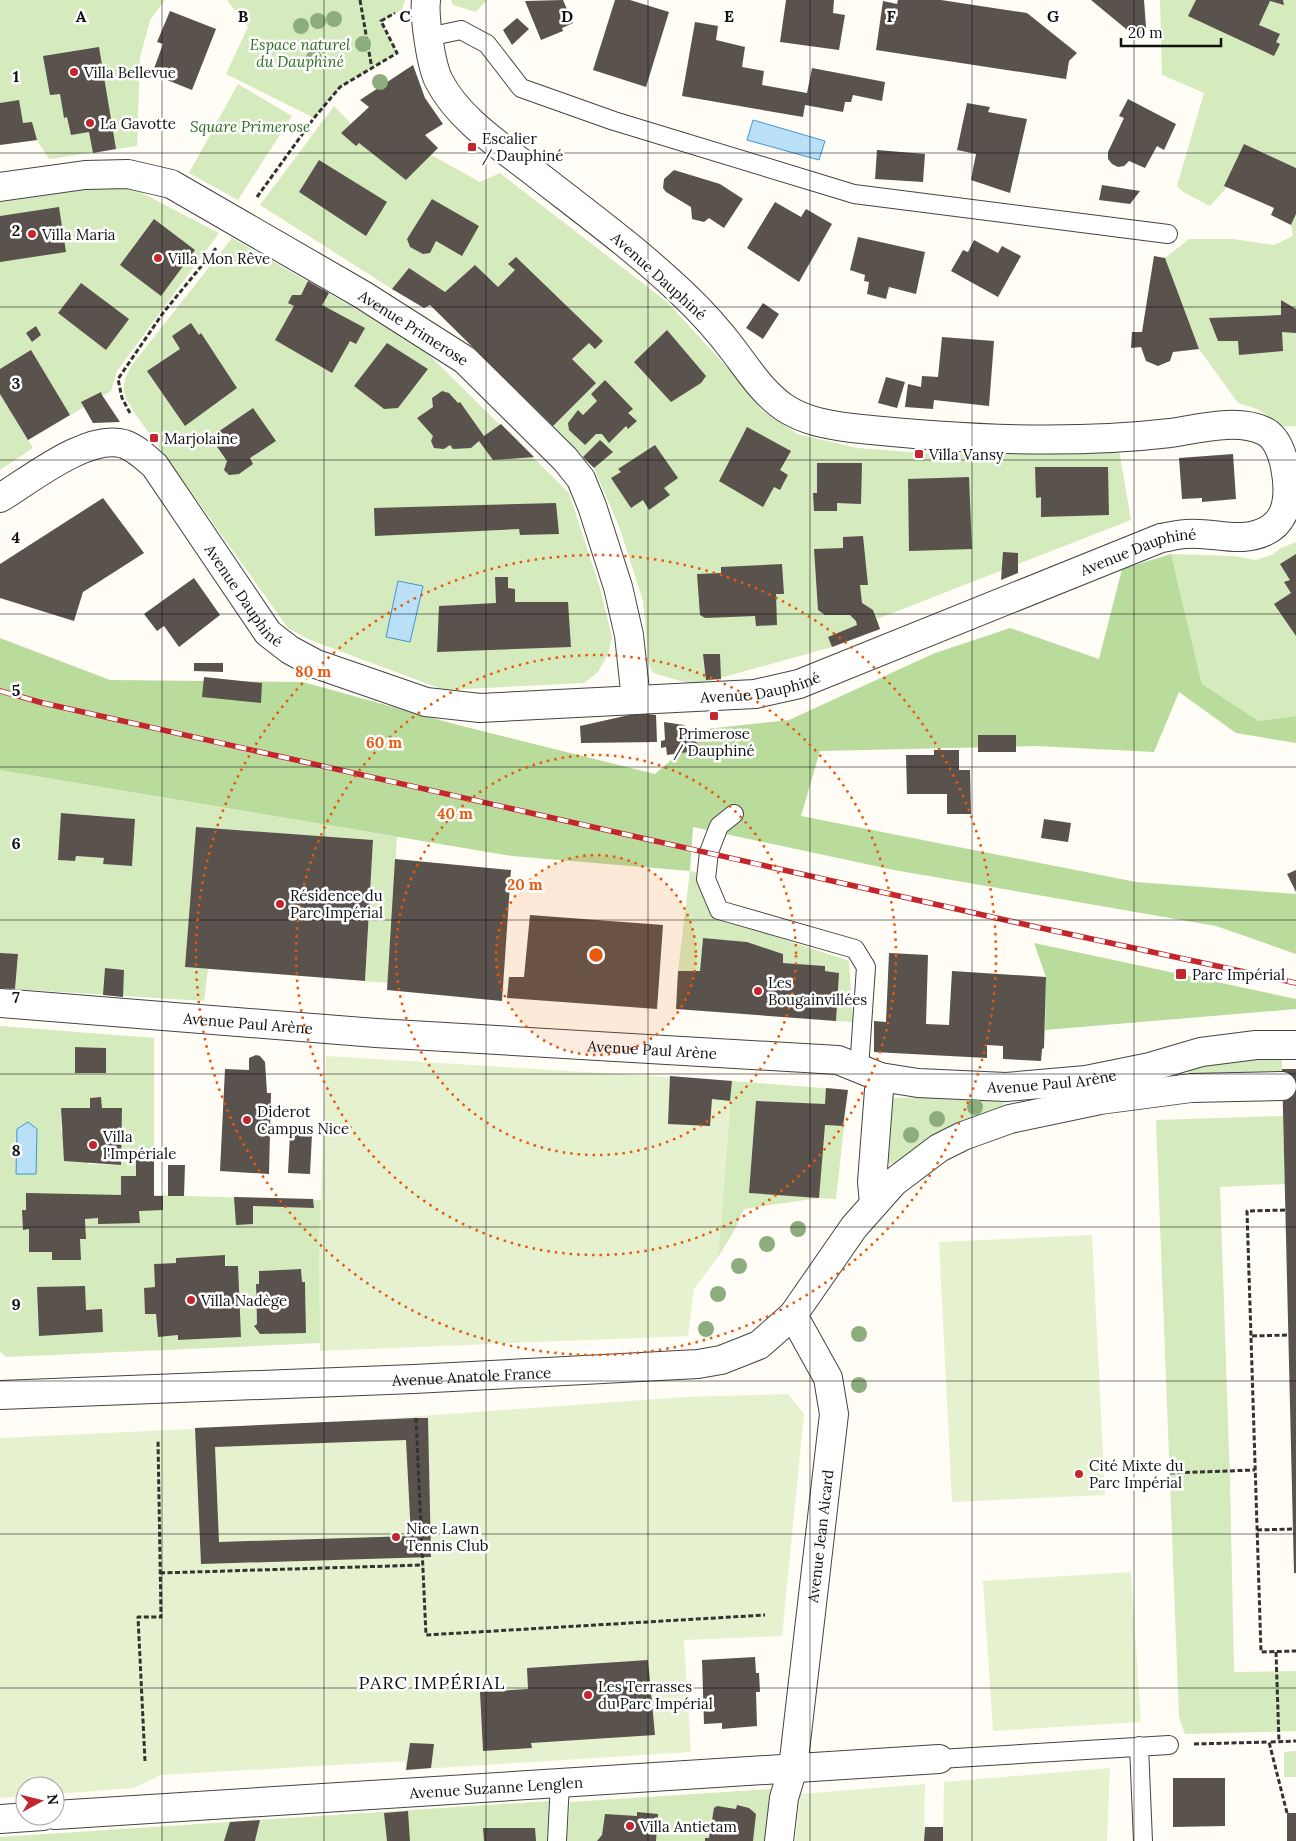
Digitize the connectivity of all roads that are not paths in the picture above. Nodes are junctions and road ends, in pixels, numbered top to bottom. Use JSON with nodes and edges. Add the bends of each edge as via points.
{"nodes":[{"id":1,"x":426,"y":0,"type":"edge"},
{"id":2,"x":428,"y":37,"type":"junction"},
{"id":3,"x":0,"y":187,"type":"edge"},
{"id":4,"x":1168,"y":234,"type":"dead end"},
{"id":5,"x":0,"y":498,"type":"edge"},
{"id":6,"x":1292,"y":506,"type":"edge"},
{"id":7,"x":636,"y":700,"type":"junction"},
{"id":8,"x":734,"y":814,"type":"dead end"},
{"id":9,"x":0,"y":1004,"type":"edge"},
{"id":10,"x":1296,"y":1045,"type":"edge"},
{"id":11,"x":870,"y":1073,"type":"junction"},
{"id":12,"x":1282,"y":1086,"type":"dead end"},
{"id":13,"x":874,"y":1204,"type":"junction"},
{"id":14,"x":793,"y":1315,"type":"junction"},
{"id":15,"x":0,"y":1395,"type":"edge"},
{"id":16,"x":1169,"y":1745,"type":"road end"},
{"id":17,"x":1139,"y":1746,"type":"junction"},
{"id":18,"x":939,"y":1760,"type":"joint"},
{"id":19,"x":793,"y":1768,"type":"junction"},
{"id":20,"x":560,"y":1783,"type":"junction"},
{"id":21,"x":65,"y":1814,"type":"edge"},
{"id":22,"x":15,"y":1818,"type":"edge"},
{"id":23,"x":0,"y":1819,"type":"edge"},
{"id":24,"x":557,"y":1841,"type":"edge"},
{"id":25,"x":779,"y":1841,"type":"edge"},
{"id":26,"x":1143,"y":1841,"type":"edge"}],
"edges":[{"from":1,"to":2,"type":"street","name":"Avenue Dauphiné"},
{"from":2,"to":4,"type":"lane","via":[[461,30],[487,44],[522,88],[614,121],[854,194]]},
{"from":2,"to":6,"type":"street","name":"Avenue Dauphiné","via":[[438,80],[464,116],[637,252],[685,296],[763,388],[784,407],[810,421],[849,427],[1017,439],[1146,435],[1237,425],[1266,431],[1281,450]]},
{"from":3,"to":7,"type":"street","name":"Avenue Primerose","via":[[85,175],[128,174],[171,184],[364,295],[465,360],[565,459],[581,479],[618,587],[629,635]]},
{"from":5,"to":7,"type":"street","name":"Avenue Dauphiné","via":[[78,450],[94,444],[123,444],[140,452],[155,466],[268,633],[316,664],[426,702],[480,708]]},
{"from":6,"to":7,"type":"street","name":"Avenue Dauphiné","via":[[1266,532],[1243,537],[1186,534],[1161,538],[799,684],[755,694]]},
{"from":8,"to":11,"type":"lane","via":[[719,826],[709,852],[706,879],[718,910],[855,949],[866,968]]},
{"from":9,"to":11,"type":"street","name":"Avenue Paul Arène","via":[[376,1033],[838,1060]]},
{"from":10,"to":11,"type":"street","name":"Avenue Paul Arène","via":[[1256,1045],[1200,1052],[1122,1074],[1047,1085],[947,1085]]},
{"from":11,"to":13,"type":"street"},
{"from":12,"to":13,"type":"street","name":"Avenue Paul Arène","via":[[1191,1088],[1075,1104],[1010,1119],[939,1148],[894,1182]]},
{"from":13,"to":14,"type":"street","name":"Avenue Anatole France","via":[[854,1226]]},
{"from":14,"to":15,"type":"street","name":"Avenue Anatole France","via":[[759,1345],[721,1360],[698,1364]]},
{"from":14,"to":19,"type":"street","name":"Avenue Jean Aicard","via":[[828,1378],[834,1414]]},
{"from":16,"to":17,"type":"lane"},
{"from":17,"to":18,"type":"lane"},
{"from":17,"to":26,"type":"lane"},
{"from":18,"to":19,"type":"street","name":"Avenue Suzanne Lenglen"},
{"from":19,"to":20,"type":"street","name":"Avenue Suzanne Lenglen"},
{"from":19,"to":25,"type":"street","name":"Avenue Jean Aicard","via":[[784,1798]]},
{"from":20,"to":21,"type":"street","name":"Avenue Suzanne Lenglen"},
{"from":20,"to":24,"type":"lane"},
{"from":22,"to":23,"type":"street"}]}
